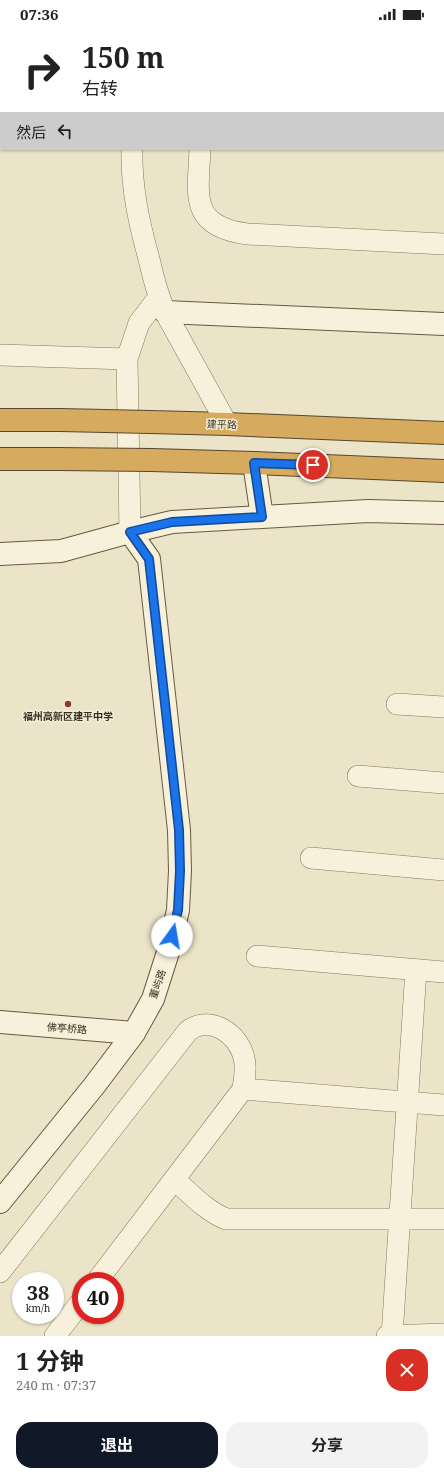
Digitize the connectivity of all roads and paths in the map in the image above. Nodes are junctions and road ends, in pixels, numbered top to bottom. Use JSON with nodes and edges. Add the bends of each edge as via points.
{"nodes":[{"id":1,"x":132,"y":150,"type":"edge"},
{"id":2,"x":200,"y":150,"type":"edge"},
{"id":3,"x":444,"y":244,"type":"edge"},
{"id":4,"x":162,"y":305,"type":"junction"},
{"id":5,"x":444,"y":324,"type":"edge"},
{"id":6,"x":0,"y":355,"type":"edge"},
{"id":7,"x":128,"y":359,"type":"junction"},
{"id":8,"x":0,"y":420,"type":"edge"},
{"id":9,"x":227,"y":424,"type":"junction"},
{"id":10,"x":444,"y":433,"type":"edge"},
{"id":11,"x":0,"y":459,"type":"edge"},
{"id":12,"x":254,"y":463,"type":"junction"},
{"id":13,"x":444,"y":471,"type":"edge"},
{"id":14,"x":444,"y":513,"type":"edge"},
{"id":15,"x":262,"y":517,"type":"junction"},
{"id":16,"x":130,"y":532,"type":"junction"},
{"id":17,"x":0,"y":554,"type":"edge"},
{"id":18,"x":397,"y":704,"type":"dead end"},
{"id":19,"x":444,"y":708,"type":"edge"},
{"id":20,"x":358,"y":776,"type":"dead end"},
{"id":21,"x":444,"y":783,"type":"edge"},
{"id":22,"x":311,"y":858,"type":"dead end"},
{"id":23,"x":444,"y":870,"type":"edge"},
{"id":24,"x":257,"y":956,"type":"dead end"},
{"id":25,"x":416,"y":970,"type":"junction"},
{"id":26,"x":444,"y":972,"type":"edge"},
{"id":27,"x":0,"y":1022,"type":"edge"},
{"id":28,"x":134,"y":1033,"type":"junction"},
{"id":29,"x":242,"y":1089,"type":"junction"},
{"id":30,"x":408,"y":1102,"type":"junction"},
{"id":31,"x":444,"y":1105,"type":"edge"},
{"id":32,"x":175,"y":1180,"type":"junction"},
{"id":33,"x":0,"y":1202,"type":"edge"},
{"id":34,"x":400,"y":1219,"type":"junction"},
{"id":35,"x":444,"y":1219,"type":"edge"},
{"id":36,"x":0,"y":1272,"type":"edge"},
{"id":37,"x":104,"y":1272,"type":"edge"},
{"id":38,"x":72,"y":1314,"type":"edge"},
{"id":39,"x":444,"y":1334,"type":"edge"},
{"id":40,"x":55,"y":1336,"type":"edge"},
{"id":41,"x":387,"y":1336,"type":"edge"},
{"id":42,"x":392,"y":1336,"type":"edge"}],
"edges":[{"from":1,"to":4,"type":"street","via":[[133,189]]},
{"from":2,"to":3,"type":"street","via":[[198,191],[201,209],[208,219],[222,228],[247,234]]},
{"from":4,"to":5,"type":"street"},
{"from":4,"to":7,"type":"street","via":[[138,323]]},
{"from":4,"to":9,"type":"street"},
{"from":6,"to":7,"type":"street"},
{"from":7,"to":16,"type":"street"},
{"from":8,"to":9,"type":"highway","name":"建平路","bridge":true},
{"from":9,"to":10,"type":"highway","name":"建平路"},
{"from":11,"to":12,"type":"highway","bridge":true},
{"from":12,"to":13,"type":"highway"},
{"from":12,"to":15,"type":"street"},
{"from":14,"to":15,"type":"street","via":[[368,511]]},
{"from":15,"to":16,"type":"street","via":[[172,522]]},
{"from":16,"to":17,"type":"street","via":[[61,551]]},
{"from":16,"to":28,"type":"street","name":"董屿路","via":[[149,559],[179,830],[180,871],[178,910],[169,949],[153,998]]},
{"from":18,"to":19,"type":"street"},
{"from":20,"to":21,"type":"street"},
{"from":22,"to":23,"type":"street"},
{"from":24,"to":25,"type":"street"},
{"from":25,"to":26,"type":"street"},
{"from":25,"to":30,"type":"street"},
{"from":27,"to":28,"type":"street","name":"佛亭桥路"},
{"from":28,"to":33,"type":"street","name":"董屿路"},
{"from":29,"to":30,"type":"street"},
{"from":29,"to":32,"type":"street"},
{"from":29,"to":36,"type":"street","via":[[245,1059],[232,1035],[221,1028],[194,1026]]},
{"from":30,"to":31,"type":"street"},
{"from":30,"to":34,"type":"street"},
{"from":32,"to":34,"type":"street","via":[[217,1216],[226,1219]]},
{"from":32,"to":37,"type":"street"},
{"from":34,"to":35,"type":"street"},
{"from":34,"to":42,"type":"street"},
{"from":38,"to":40,"type":"street"},
{"from":39,"to":42,"type":"street"},
{"from":41,"to":42,"type":"street"}]}
